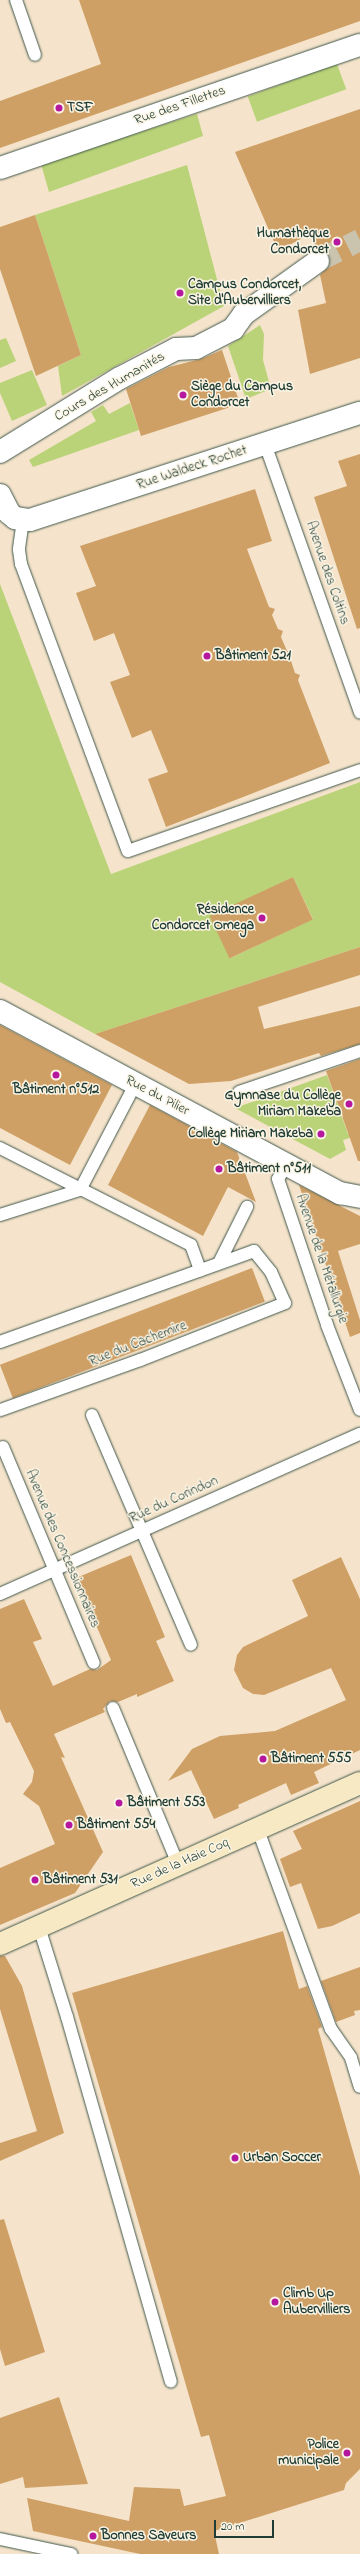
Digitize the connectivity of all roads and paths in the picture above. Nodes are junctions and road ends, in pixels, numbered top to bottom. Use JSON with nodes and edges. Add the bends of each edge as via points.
{"nodes":[{"id":1,"x":16,"y":0,"type":"edge"},
{"id":2,"x":360,"y":45,"type":"edge"},
{"id":3,"x":35,"y":55,"type":"dead end"},
{"id":4,"x":0,"y":168,"type":"edge"},
{"id":5,"x":318,"y":261,"type":"tunnel mouth"},
{"id":6,"x":360,"y":413,"type":"edge"},
{"id":7,"x":265,"y":444,"type":"junction"},
{"id":8,"x":0,"y":452,"type":"edge"},
{"id":9,"x":0,"y":495,"type":"edge"},
{"id":10,"x":23,"y":520,"type":"junction"},
{"id":11,"x":360,"y":713,"type":"edge"},
{"id":12,"x":360,"y":770,"type":"edge"},
{"id":13,"x":0,"y":1011,"type":"edge"},
{"id":14,"x":360,"y":1051,"type":"edge"},
{"id":15,"x":135,"y":1085,"type":"junction"},
{"id":16,"x":239,"y":1092,"type":"dead end"},
{"id":17,"x":0,"y":1148,"type":"edge"},
{"id":18,"x":287,"y":1164,"type":"junction"},
{"id":19,"x":80,"y":1190,"type":"junction"},
{"id":20,"x":360,"y":1198,"type":"edge"},
{"id":21,"x":247,"y":1207,"type":"dead end"},
{"id":22,"x":0,"y":1215,"type":"edge"},
{"id":23,"x":219,"y":1263,"type":"junction"},
{"id":24,"x":200,"y":1270,"type":"junction"},
{"id":25,"x":0,"y":1342,"type":"edge"},
{"id":26,"x":0,"y":1410,"type":"edge"},
{"id":27,"x":360,"y":1410,"type":"edge"},
{"id":28,"x":92,"y":1415,"type":"dead end"},
{"id":29,"x":360,"y":1434,"type":"edge"},
{"id":30,"x":3,"y":1447,"type":"dead end"},
{"id":31,"x":142,"y":1531,"type":"junction"},
{"id":32,"x":55,"y":1570,"type":"junction"},
{"id":33,"x":0,"y":1594,"type":"edge"},
{"id":34,"x":191,"y":1645,"type":"dead end"},
{"id":35,"x":94,"y":1663,"type":"dead end"},
{"id":36,"x":113,"y":1708,"type":"dead end"},
{"id":37,"x":360,"y":1784,"type":"edge"},
{"id":38,"x":258,"y":1830,"type":"junction"},
{"id":39,"x":178,"y":1864,"type":"junction"},
{"id":40,"x":39,"y":1927,"type":"junction"},
{"id":41,"x":0,"y":1944,"type":"edge"},
{"id":42,"x":356,"y":2058,"type":"edge"},
{"id":43,"x":360,"y":2087,"type":"edge"},
{"id":44,"x":171,"y":2381,"type":"dead end"},
{"id":45,"x":0,"y":2539,"type":"edge"},
{"id":46,"x":71,"y":2554,"type":"edge"}],
"edges":[{"from":1,"to":3,"type":"lane"},
{"from":2,"to":4,"type":"street","name":"Rue des Fillettes"},
{"from":5,"to":8,"type":"street","name":"Cours des Humanités","via":[[244,314],[233,329],[196,348],[176,349],[120,378]]},
{"from":6,"to":7,"type":"street","name":"Rue Waldeck Rochet"},
{"from":7,"to":10,"type":"street","name":"Rue Waldeck Rochet","via":[[44,516]]},
{"from":7,"to":11,"type":"lane","name":"Avenue des Coltins"},
{"from":9,"to":10,"type":"street","via":[[9,513]]},
{"from":10,"to":12,"type":"lane","via":[[19,550],[21,564],[128,851]]},
{"from":13,"to":15,"type":"street","name":"Rue du Pilier"},
{"from":14,"to":16,"type":"lane"},
{"from":15,"to":18,"type":"street","name":"Rue du Pilier"},
{"from":15,"to":19,"type":"lane"},
{"from":17,"to":19,"type":"lane"},
{"from":18,"to":20,"type":"street","name":"Rue du Pilier","via":[[340,1193]]},
{"from":18,"to":27,"type":"lane","name":"Avenue de la Métallurgie","via":[[278,1180]]},
{"from":19,"to":22,"type":"lane"},
{"from":19,"to":24,"type":"lane","via":[[191,1245]]},
{"from":21,"to":23,"type":"lane"},
{"from":23,"to":24,"type":"lane"},
{"from":23,"to":26,"type":"lane","name":"Rue du Cachemire","via":[[254,1251],[270,1272],[284,1303],[140,1360]]},
{"from":24,"to":25,"type":"lane"},
{"from":28,"to":31,"type":"lane"},
{"from":29,"to":31,"type":"lane","name":"Rue du Corindon"},
{"from":30,"to":32,"type":"lane","name":"Avenue des Concessionnaires"},
{"from":31,"to":32,"type":"lane","name":"Rue du Corindon"},
{"from":31,"to":34,"type":"lane"},
{"from":32,"to":33,"type":"lane","name":"Rue du Corindon"},
{"from":32,"to":35,"type":"lane","name":"Avenue des Concessionnaires"},
{"from":36,"to":39,"type":"lane"},
{"from":37,"to":38,"type":"main road","name":"Rue de la Haie Coq"},
{"from":38,"to":39,"type":"main road","name":"Rue de la Haie Coq"},
{"from":38,"to":42,"type":"lane","via":[[331,2029]]},
{"from":39,"to":40,"type":"main road","name":"Rue de la Haie Coq"},
{"from":40,"to":41,"type":"main road","name":"Rue de la Haie Coq"},
{"from":40,"to":44,"type":"lane"},
{"from":42,"to":43,"type":"lane"},
{"from":45,"to":46,"type":"lane"}]}
